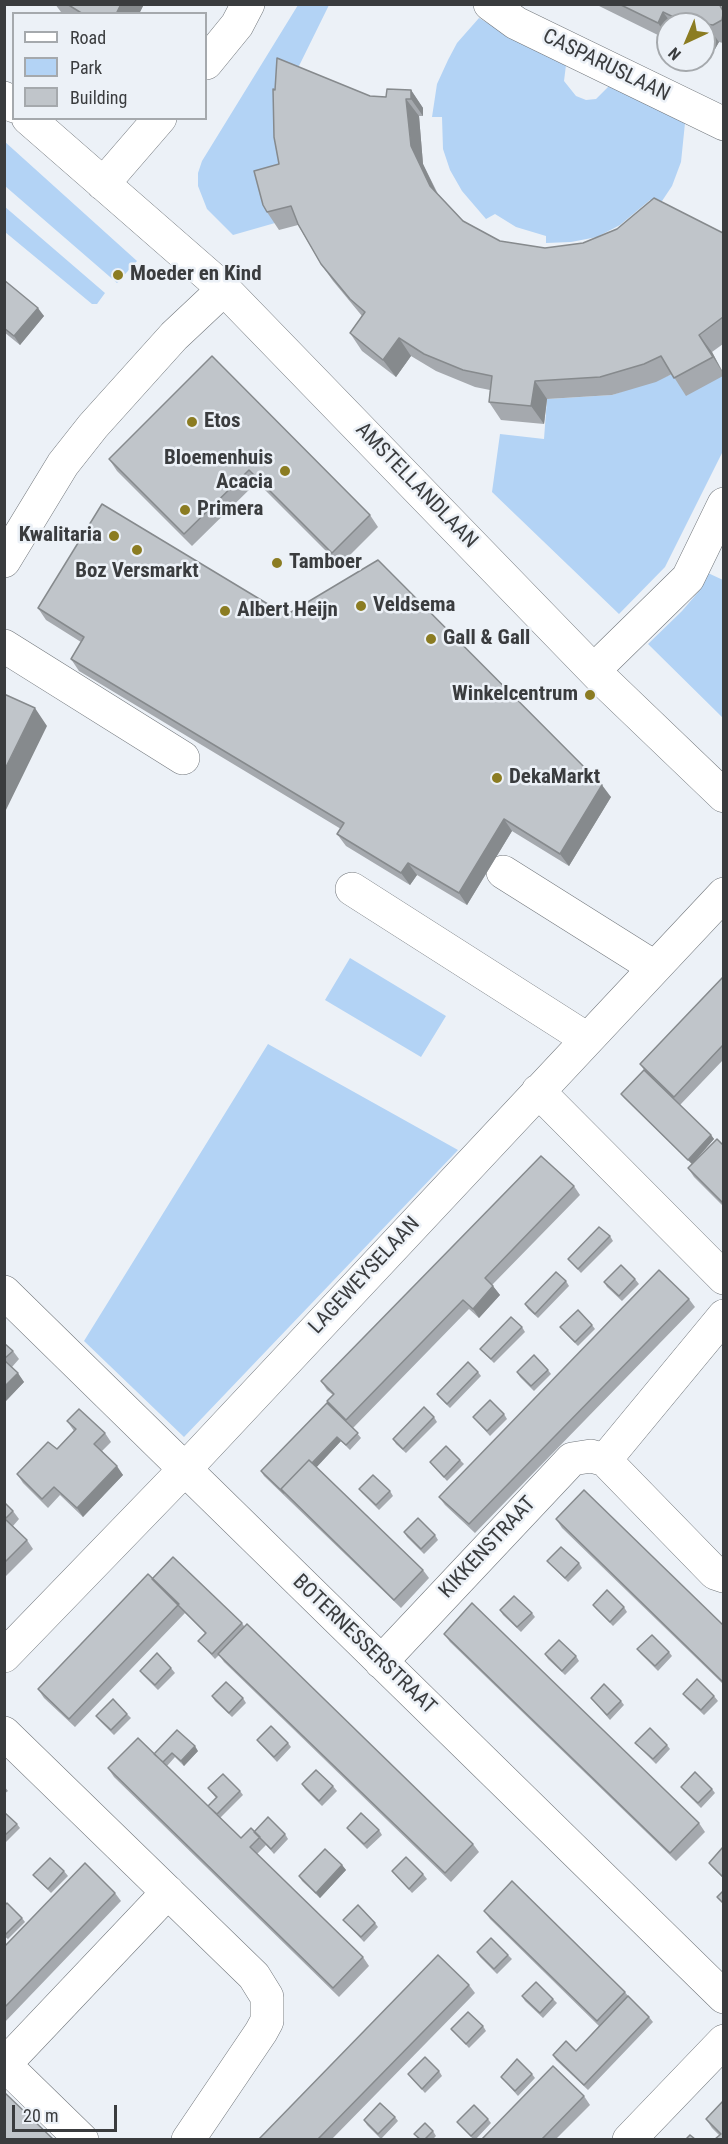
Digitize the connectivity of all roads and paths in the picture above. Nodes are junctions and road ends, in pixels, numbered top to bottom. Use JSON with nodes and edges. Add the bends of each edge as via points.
{"nodes":[{"id":1,"x":248,"y":4,"type":"edge"},
{"id":2,"x":490,"y":4,"type":"edge"},
{"id":3,"x":207,"y":62,"type":"edge"},
{"id":4,"x":30,"y":120,"type":"edge"},
{"id":5,"x":157,"y":120,"type":"edge"},
{"id":6,"x":723,"y":124,"type":"edge"},
{"id":7,"x":103,"y":184,"type":"junction"},
{"id":8,"x":224,"y":289,"type":"junction"},
{"id":9,"x":723,"y":504,"type":"edge"},
{"id":10,"x":4,"y":561,"type":"edge"},
{"id":11,"x":4,"y":646,"type":"edge"},
{"id":12,"x":594,"y":670,"type":"junction"},
{"id":13,"x":183,"y":758,"type":"dead end"},
{"id":14,"x":723,"y":796,"type":"edge"},
{"id":15,"x":502,"y":872,"type":"dead end"},
{"id":16,"x":352,"y":889,"type":"dead end"},
{"id":17,"x":723,"y":894,"type":"edge"},
{"id":18,"x":654,"y":967,"type":"junction"},
{"id":19,"x":587,"y":1039,"type":"junction"},
{"id":20,"x":538,"y":1091,"type":"junction"},
{"id":21,"x":723,"y":1278,"type":"edge"},
{"id":22,"x":4,"y":1292,"type":"edge"},
{"id":23,"x":723,"y":1316,"type":"edge"},
{"id":24,"x":605,"y":1460,"type":"junction"},
{"id":25,"x":185,"y":1469,"type":"junction"},
{"id":26,"x":723,"y":1576,"type":"edge"},
{"id":27,"x":4,"y":1656,"type":"edge"},
{"id":28,"x":381,"y":1662,"type":"junction"},
{"id":29,"x":4,"y":1733,"type":"edge"},
{"id":30,"x":168,"y":1892,"type":"junction"},
{"id":31,"x":723,"y":1998,"type":"edge"},
{"id":32,"x":723,"y":2041,"type":"edge"},
{"id":33,"x":5,"y":2064,"type":"edge"},
{"id":34,"x":82,"y":2139,"type":"edge"},
{"id":35,"x":188,"y":2139,"type":"edge"},
{"id":36,"x":629,"y":2139,"type":"edge"}],
"edges":[{"from":1,"to":3,"type":"street","via":[[237,25]]},
{"from":2,"to":6,"type":"street","name":"CASPARUSLAAN","via":[[516,23]]},
{"from":4,"to":7,"type":"street","name":"AMSTELLANDLAAN"},
{"from":5,"to":7,"type":"street"},
{"from":7,"to":8,"type":"street","name":"AMSTELLANDLAAN"},
{"from":8,"to":10,"type":"street","via":[[174,336],[93,426],[63,464]]},
{"from":8,"to":12,"type":"street","name":"AMSTELLANDLAAN"},
{"from":9,"to":12,"type":"street","via":[[688,578]]},
{"from":11,"to":13,"type":"street"},
{"from":12,"to":14,"type":"street","name":"AMSTELLANDLAAN"},
{"from":15,"to":18,"type":"street"},
{"from":16,"to":19,"type":"street"},
{"from":17,"to":18,"type":"street","name":"LAGEWEYSELAAN"},
{"from":18,"to":19,"type":"street","name":"LAGEWEYSELAAN"},
{"from":19,"to":20,"type":"street","name":"LAGEWEYSELAAN"},
{"from":20,"to":21,"type":"street"},
{"from":20,"to":25,"type":"street","name":"LAGEWEYSELAAN"},
{"from":22,"to":25,"type":"street","name":"BOTERNESSERSTRAAT"},
{"from":23,"to":24,"type":"street"},
{"from":24,"to":26,"type":"street","via":[[715,1573]]},
{"from":24,"to":28,"type":"street","name":"KIKKENSTRAAT","via":[[591,1456],[572,1458]]},
{"from":25,"to":27,"type":"street","name":"LAGEWEYSELAAN"},
{"from":25,"to":28,"type":"street","name":"BOTERNESSERSTRAAT"},
{"from":28,"to":31,"type":"street","name":"BOTERNESSERSTRAAT"},
{"from":29,"to":30,"type":"street"},
{"from":30,"to":33,"type":"street"},
{"from":30,"to":35,"type":"street","via":[[262,1985],[269,2009],[261,2032]]},
{"from":32,"to":36,"type":"street"},
{"from":33,"to":34,"type":"street"}]}
